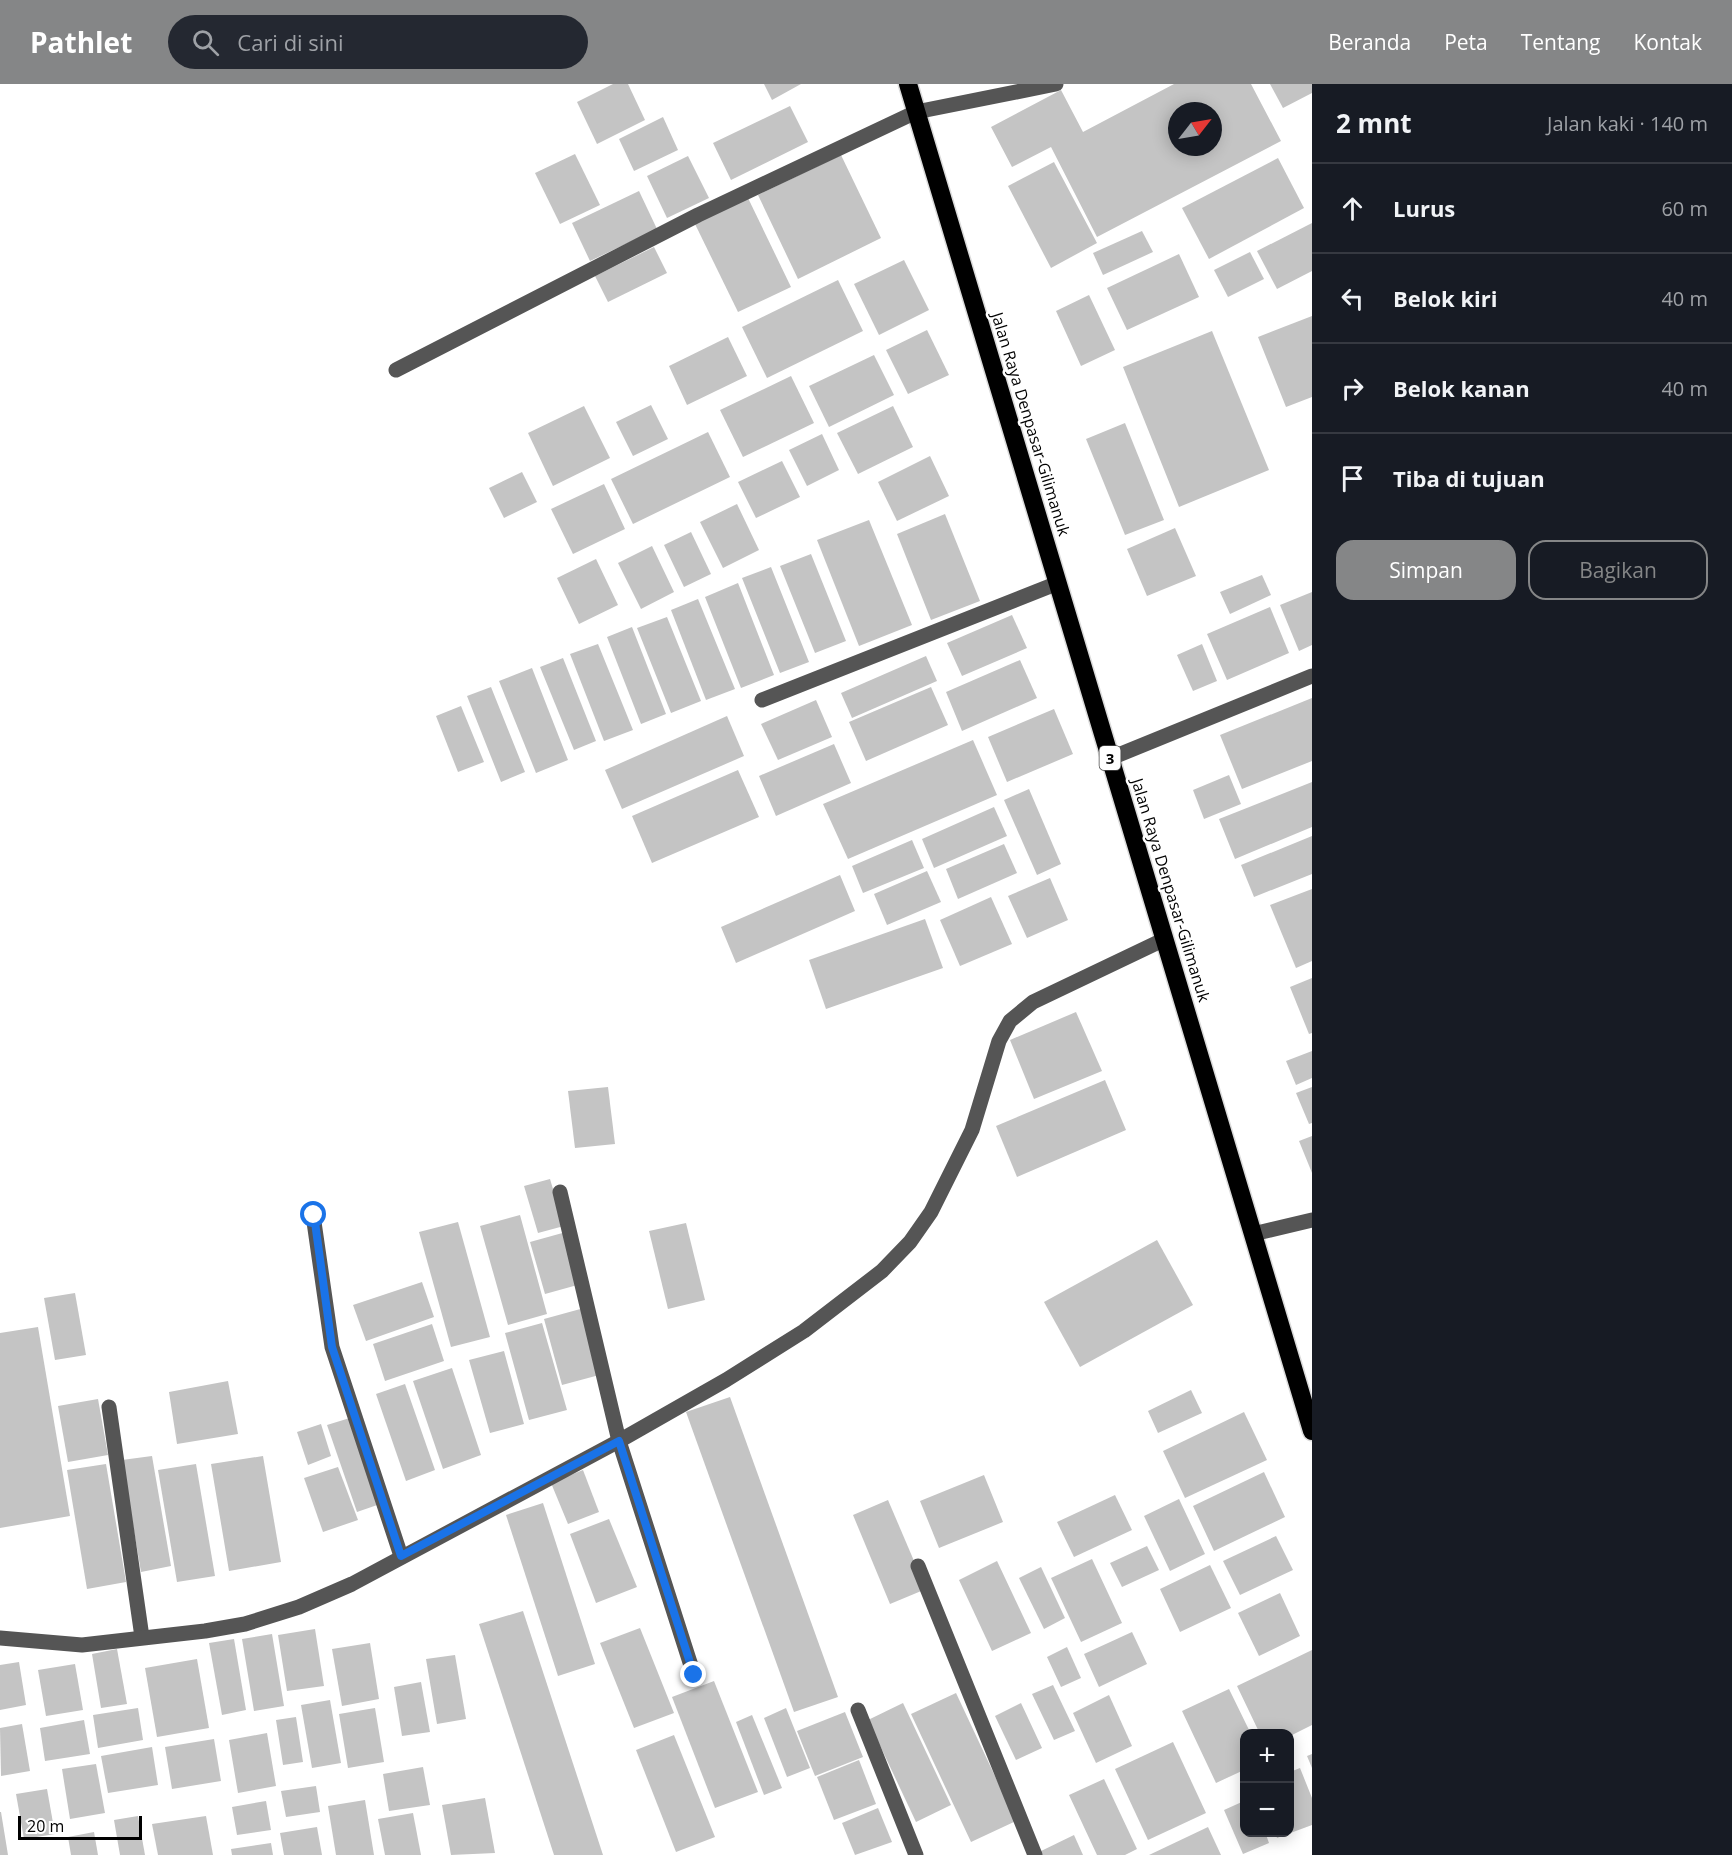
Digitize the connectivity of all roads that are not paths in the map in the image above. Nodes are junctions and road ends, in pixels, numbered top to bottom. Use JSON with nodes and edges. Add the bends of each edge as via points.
{"nodes":[{"id":1,"x":908,"y":84,"type":"edge"},
{"id":2,"x":1056,"y":84,"type":"edge"},
{"id":3,"x":916,"y":112,"type":"junction"},
{"id":4,"x":396,"y":370,"type":"dead end"},
{"id":5,"x":1058,"y":583,"type":"junction"},
{"id":6,"x":1312,"y":676,"type":"edge"},
{"id":7,"x":762,"y":700,"type":"dead end"},
{"id":8,"x":1111,"y":758,"type":"junction"},
{"id":9,"x":1165,"y":939,"type":"junction"},
{"id":10,"x":560,"y":1192,"type":"dead end"},
{"id":11,"x":314,"y":1215,"type":"dead end"},
{"id":12,"x":1312,"y":1220,"type":"edge"},
{"id":13,"x":1253,"y":1234,"type":"junction"},
{"id":14,"x":109,"y":1407,"type":"dead end"},
{"id":15,"x":1312,"y":1431,"type":"edge"},
{"id":16,"x":619,"y":1441,"type":"junction"},
{"id":17,"x":401,"y":1556,"type":"junction"},
{"id":18,"x":918,"y":1566,"type":"dead end"},
{"id":19,"x":142,"y":1637,"type":"junction"},
{"id":20,"x":0,"y":1638,"type":"edge"},
{"id":21,"x":694,"y":1675,"type":"dead end"},
{"id":22,"x":858,"y":1710,"type":"dead end"},
{"id":23,"x":916,"y":1855,"type":"edge"},
{"id":24,"x":1035,"y":1855,"type":"edge"}],
"edges":[{"from":1,"to":3,"type":"highway","name":"Jalan Raya Denpasar-Gilimanuk","number":"3"},
{"from":2,"to":3,"type":"street"},
{"from":3,"to":4,"type":"street","via":[[698,215]]},
{"from":3,"to":5,"type":"highway","name":"Jalan Raya Denpasar-Gilimanuk","number":"3"},
{"from":5,"to":7,"type":"street"},
{"from":5,"to":8,"type":"highway","name":"Jalan Raya Denpasar-Gilimanuk","number":"3"},
{"from":6,"to":8,"type":"street"},
{"from":8,"to":9,"type":"highway","name":"Jalan Raya Denpasar-Gilimanuk","number":"3"},
{"from":9,"to":13,"type":"highway","name":"Jalan Raya Denpasar-Gilimanuk","number":"3"},
{"from":9,"to":16,"type":"street","via":[[1033,1002],[1010,1021],[999,1041],[972,1130],[931,1212],[910,1242],[882,1271],[804,1331]]},
{"from":10,"to":16,"type":"street"},
{"from":11,"to":17,"type":"street","via":[[332,1347]]},
{"from":12,"to":13,"type":"street"},
{"from":13,"to":15,"type":"highway","name":"Jalan Raya Denpasar-Gilimanuk","number":"3"},
{"from":14,"to":19,"type":"street"},
{"from":16,"to":17,"type":"street"},
{"from":16,"to":21,"type":"street"},
{"from":17,"to":19,"type":"street","via":[[352,1584],[245,1624]]},
{"from":18,"to":24,"type":"street"},
{"from":19,"to":20,"type":"street","via":[[82,1645]]},
{"from":22,"to":23,"type":"street"}]}
